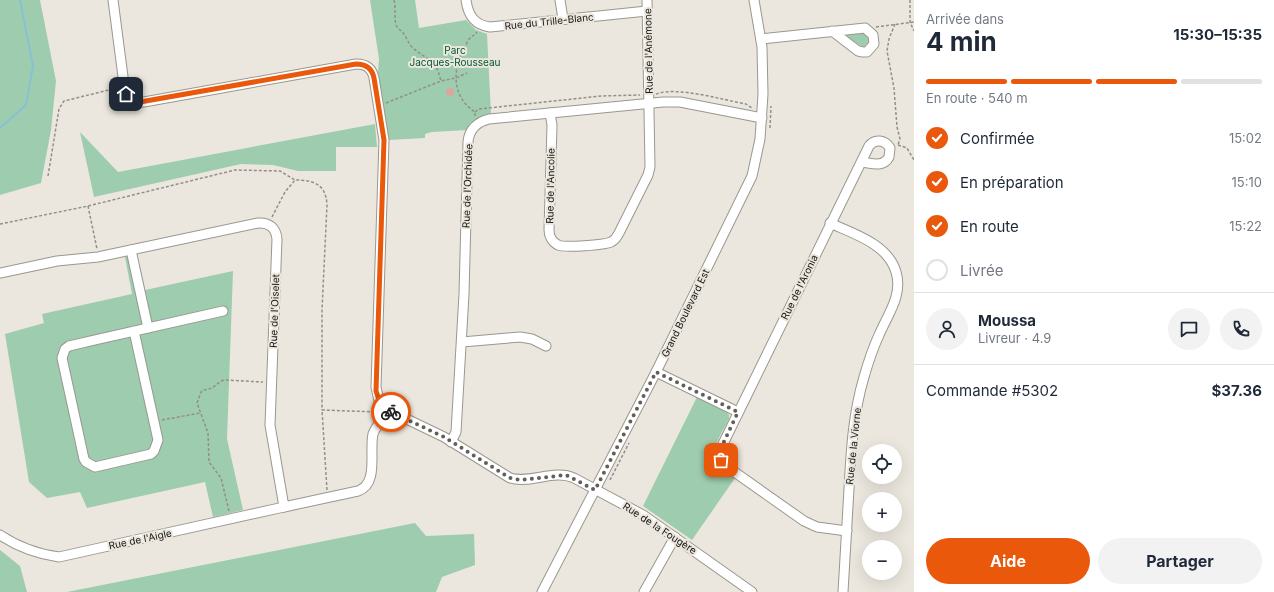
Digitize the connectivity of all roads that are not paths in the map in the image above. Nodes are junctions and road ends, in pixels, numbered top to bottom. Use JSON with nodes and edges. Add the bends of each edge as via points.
{"nodes":[{"id":1,"x":113,"y":0,"type":"edge"},
{"id":2,"x":466,"y":0,"type":"edge"},
{"id":3,"x":560,"y":0,"type":"edge"},
{"id":4,"x":647,"y":0,"type":"edge"},
{"id":5,"x":754,"y":0,"type":"edge"},
{"id":6,"x":647,"y":11,"type":"junction"},
{"id":7,"x":563,"y":19,"type":"junction"},
{"id":8,"x":832,"y":31,"type":"dead end"},
{"id":9,"x":761,"y":39,"type":"junction"},
{"id":10,"x":649,"y":103,"type":"junction"},
{"id":11,"x":550,"y":113,"type":"junction"},
{"id":12,"x":762,"y":118,"type":"junction"},
{"id":13,"x":861,"y":162,"type":"junction"},
{"id":14,"x":830,"y":223,"type":"junction"},
{"id":15,"x":130,"y":250,"type":"junction"},
{"id":16,"x":0,"y":273,"type":"edge"},
{"id":17,"x":223,"y":311,"type":"dead end"},
{"id":18,"x":148,"y":328,"type":"junction"},
{"id":19,"x":134,"y":331,"type":"junction"},
{"id":20,"x":462,"y":342,"type":"junction"},
{"id":21,"x":546,"y":346,"type":"dead end"},
{"id":22,"x":656,"y":372,"type":"junction"},
{"id":23,"x":390,"y":411,"type":"junction"},
{"id":24,"x":738,"y":412,"type":"junction"},
{"id":25,"x":451,"y":442,"type":"junction"},
{"id":26,"x":595,"y":490,"type":"junction"},
{"id":27,"x":284,"y":507,"type":"junction"},
{"id":28,"x":847,"y":531,"type":"junction"},
{"id":29,"x":0,"y":535,"type":"edge"},
{"id":30,"x":674,"y":537,"type":"junction"},
{"id":31,"x":542,"y":592,"type":"edge"},
{"id":32,"x":644,"y":592,"type":"edge"},
{"id":33,"x":752,"y":592,"type":"edge"},
{"id":34,"x":842,"y":592,"type":"edge"}],
"edges":[{"from":1,"to":23,"type":"street","name":"Rue de la Fougère","via":[[124,86],[129,98],[140,102],[358,64],[368,67],[372,72],[384,140],[376,391],[380,403]]},
{"from":2,"to":7,"type":"street","name":"Rue du Trille-Blanc","via":[[472,17],[484,26]]},
{"from":3,"to":7,"type":"street"},
{"from":4,"to":6,"type":"street","name":"Rue de l'Anémone"},
{"from":5,"to":9,"type":"street","name":"Grand Boulevard Est"},
{"from":6,"to":7,"type":"street","name":"Rue du Trille-Blanc"},
{"from":6,"to":10,"type":"street","name":"Rue de l'Anémone"},
{"from":8,"to":9,"type":"street"},
{"from":9,"to":12,"type":"street","name":"Grand Boulevard Est"},
{"from":10,"to":11,"type":"street","name":"Rue de l'Orchidée"},
{"from":10,"to":11,"type":"street","name":"Rue de l'Ancolie","via":[[650,170],[618,236],[605,243],[564,246],[556,244],[551,237]]},
{"from":10,"to":12,"type":"street","name":"Rue de l'Orchidée","via":[[680,102]]},
{"from":11,"to":20,"type":"street","name":"Rue de l'Orchidée","via":[[486,120],[475,126],[470,133]]},
{"from":12,"to":22,"type":"street","name":"Grand Boulevard Est","via":[[757,157],[748,186]]},
{"from":13,"to":13,"type":"street","name":"Rue de l'Aronia","via":[[873,142],[882,141],[894,146],[890,157],[884,163]]},
{"from":13,"to":14,"type":"street","name":"Rue de l'Aronia"},
{"from":14,"to":24,"type":"street","name":"Rue de l'Aronia"},
{"from":14,"to":28,"type":"street","name":"Rue de la Viorne","via":[[884,251],[894,266],[898,283],[895,301],[879,334],[858,399],[852,441]]},
{"from":15,"to":16,"type":"street"},
{"from":15,"to":18,"type":"street"},
{"from":15,"to":27,"type":"street","name":"Rue de l'Oiselet","via":[[258,223],[268,224],[274,229],[277,239],[270,436]]},
{"from":17,"to":18,"type":"street"},
{"from":18,"to":19,"type":"street"},
{"from":19,"to":19,"type":"street","via":[[69,346],[62,353],[84,459],[95,467],[151,454],[158,440]]},
{"from":20,"to":21,"type":"street","via":[[520,337],[532,339]]},
{"from":20,"to":25,"type":"street","name":"Rue de l'Orchidée","via":[[456,432]]},
{"from":22,"to":24,"type":"street"},
{"from":22,"to":26,"type":"street","name":"Grand Boulevard Est"},
{"from":23,"to":25,"type":"street","name":"Rue de la Fougère"},
{"from":23,"to":27,"type":"street","via":[[374,433],[368,484],[360,490]]},
{"from":24,"to":28,"type":"street","name":"Rue de l'Aronia","via":[[720,450],[720,458],[724,464],[806,523],[816,527]]},
{"from":25,"to":26,"type":"street","name":"Rue de la Fougère","via":[[510,478],[520,480],[566,475]]},
{"from":26,"to":30,"type":"street","name":"Rue de la Fougère","via":[[637,511]]},
{"from":26,"to":31,"type":"street","name":"Grand Boulevard Est"},
{"from":27,"to":29,"type":"street","name":"Rue de l'Aigle","via":[[59,557],[14,545]]},
{"from":28,"to":34,"type":"street","name":"Rue de la Viorne"},
{"from":30,"to":32,"type":"street"},
{"from":30,"to":33,"type":"street","name":"Rue de la Fougère"}]}
